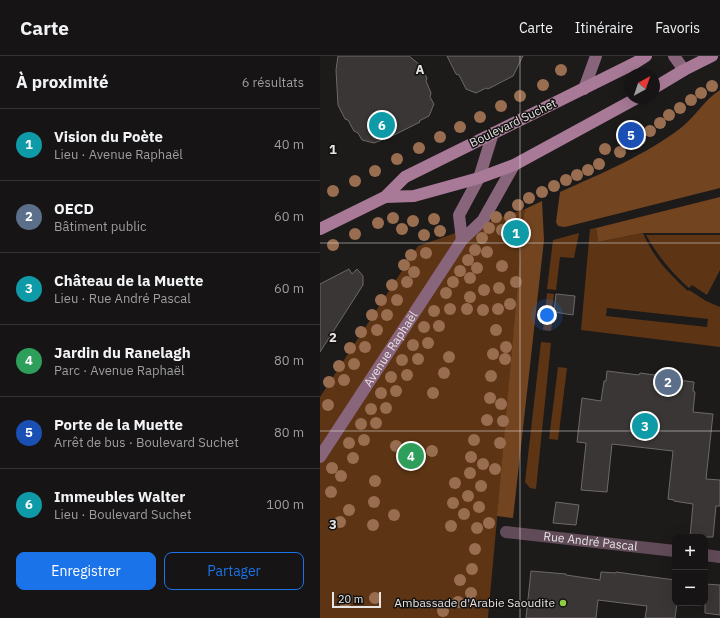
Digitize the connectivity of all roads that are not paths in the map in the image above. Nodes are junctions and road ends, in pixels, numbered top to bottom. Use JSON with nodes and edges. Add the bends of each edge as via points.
{"nodes":[{"id":1,"x":596,"y":56,"type":"edge"},
{"id":2,"x":646,"y":56,"type":"edge"},
{"id":3,"x":674,"y":56,"type":"edge"},
{"id":4,"x":712,"y":56,"type":"edge"},
{"id":5,"x":684,"y":70,"type":"junction"},
{"id":6,"x":660,"y":84,"type":"edge"},
{"id":7,"x":584,"y":89,"type":"junction"},
{"id":8,"x":626,"y":104,"type":"edge"},
{"id":9,"x":493,"y":133,"type":"junction"},
{"id":10,"x":514,"y":165,"type":"junction"},
{"id":11,"x":478,"y":178,"type":"junction"},
{"id":12,"x":385,"y":197,"type":"junction"},
{"id":13,"x":320,"y":229,"type":"edge"},
{"id":14,"x":462,"y":240,"type":"junction"},
{"id":15,"x":320,"y":458,"type":"edge"},
{"id":16,"x":506,"y":532,"type":"dead end"},
{"id":17,"x":672,"y":552,"type":"edge"},
{"id":18,"x":708,"y":555,"type":"edge"},
{"id":19,"x":720,"y":557,"type":"edge"}],
"edges":[{"from":1,"to":7,"type":"street"},
{"from":2,"to":7,"type":"main road","name":"Boulevard Suchet"},
{"from":3,"to":5,"type":"street"},
{"from":4,"to":5,"type":"main road"},
{"from":5,"to":6,"type":"main road"},
{"from":7,"to":9,"type":"main road","name":"Boulevard Suchet"},
{"from":8,"to":10,"type":"main road","name":"Boulevard Suchet"},
{"from":9,"to":11,"type":"street"},
{"from":9,"to":12,"type":"main road","name":"Boulevard Suchet","via":[[404,178]]},
{"from":10,"to":11,"type":"main road","name":"Boulevard Suchet"},
{"from":10,"to":14,"type":"street","name":"Avenue Raphaël","via":[[484,220]]},
{"from":11,"to":12,"type":"main road","name":"Boulevard Suchet","via":[[414,196]]},
{"from":11,"to":14,"type":"street","via":[[459,215]]},
{"from":12,"to":13,"type":"main road","name":"Boulevard Suchet"},
{"from":14,"to":15,"type":"street","name":"Avenue Raphaël"},
{"from":16,"to":17,"type":"street","name":"Rue André Pascal"},
{"from":18,"to":19,"type":"street"}]}
